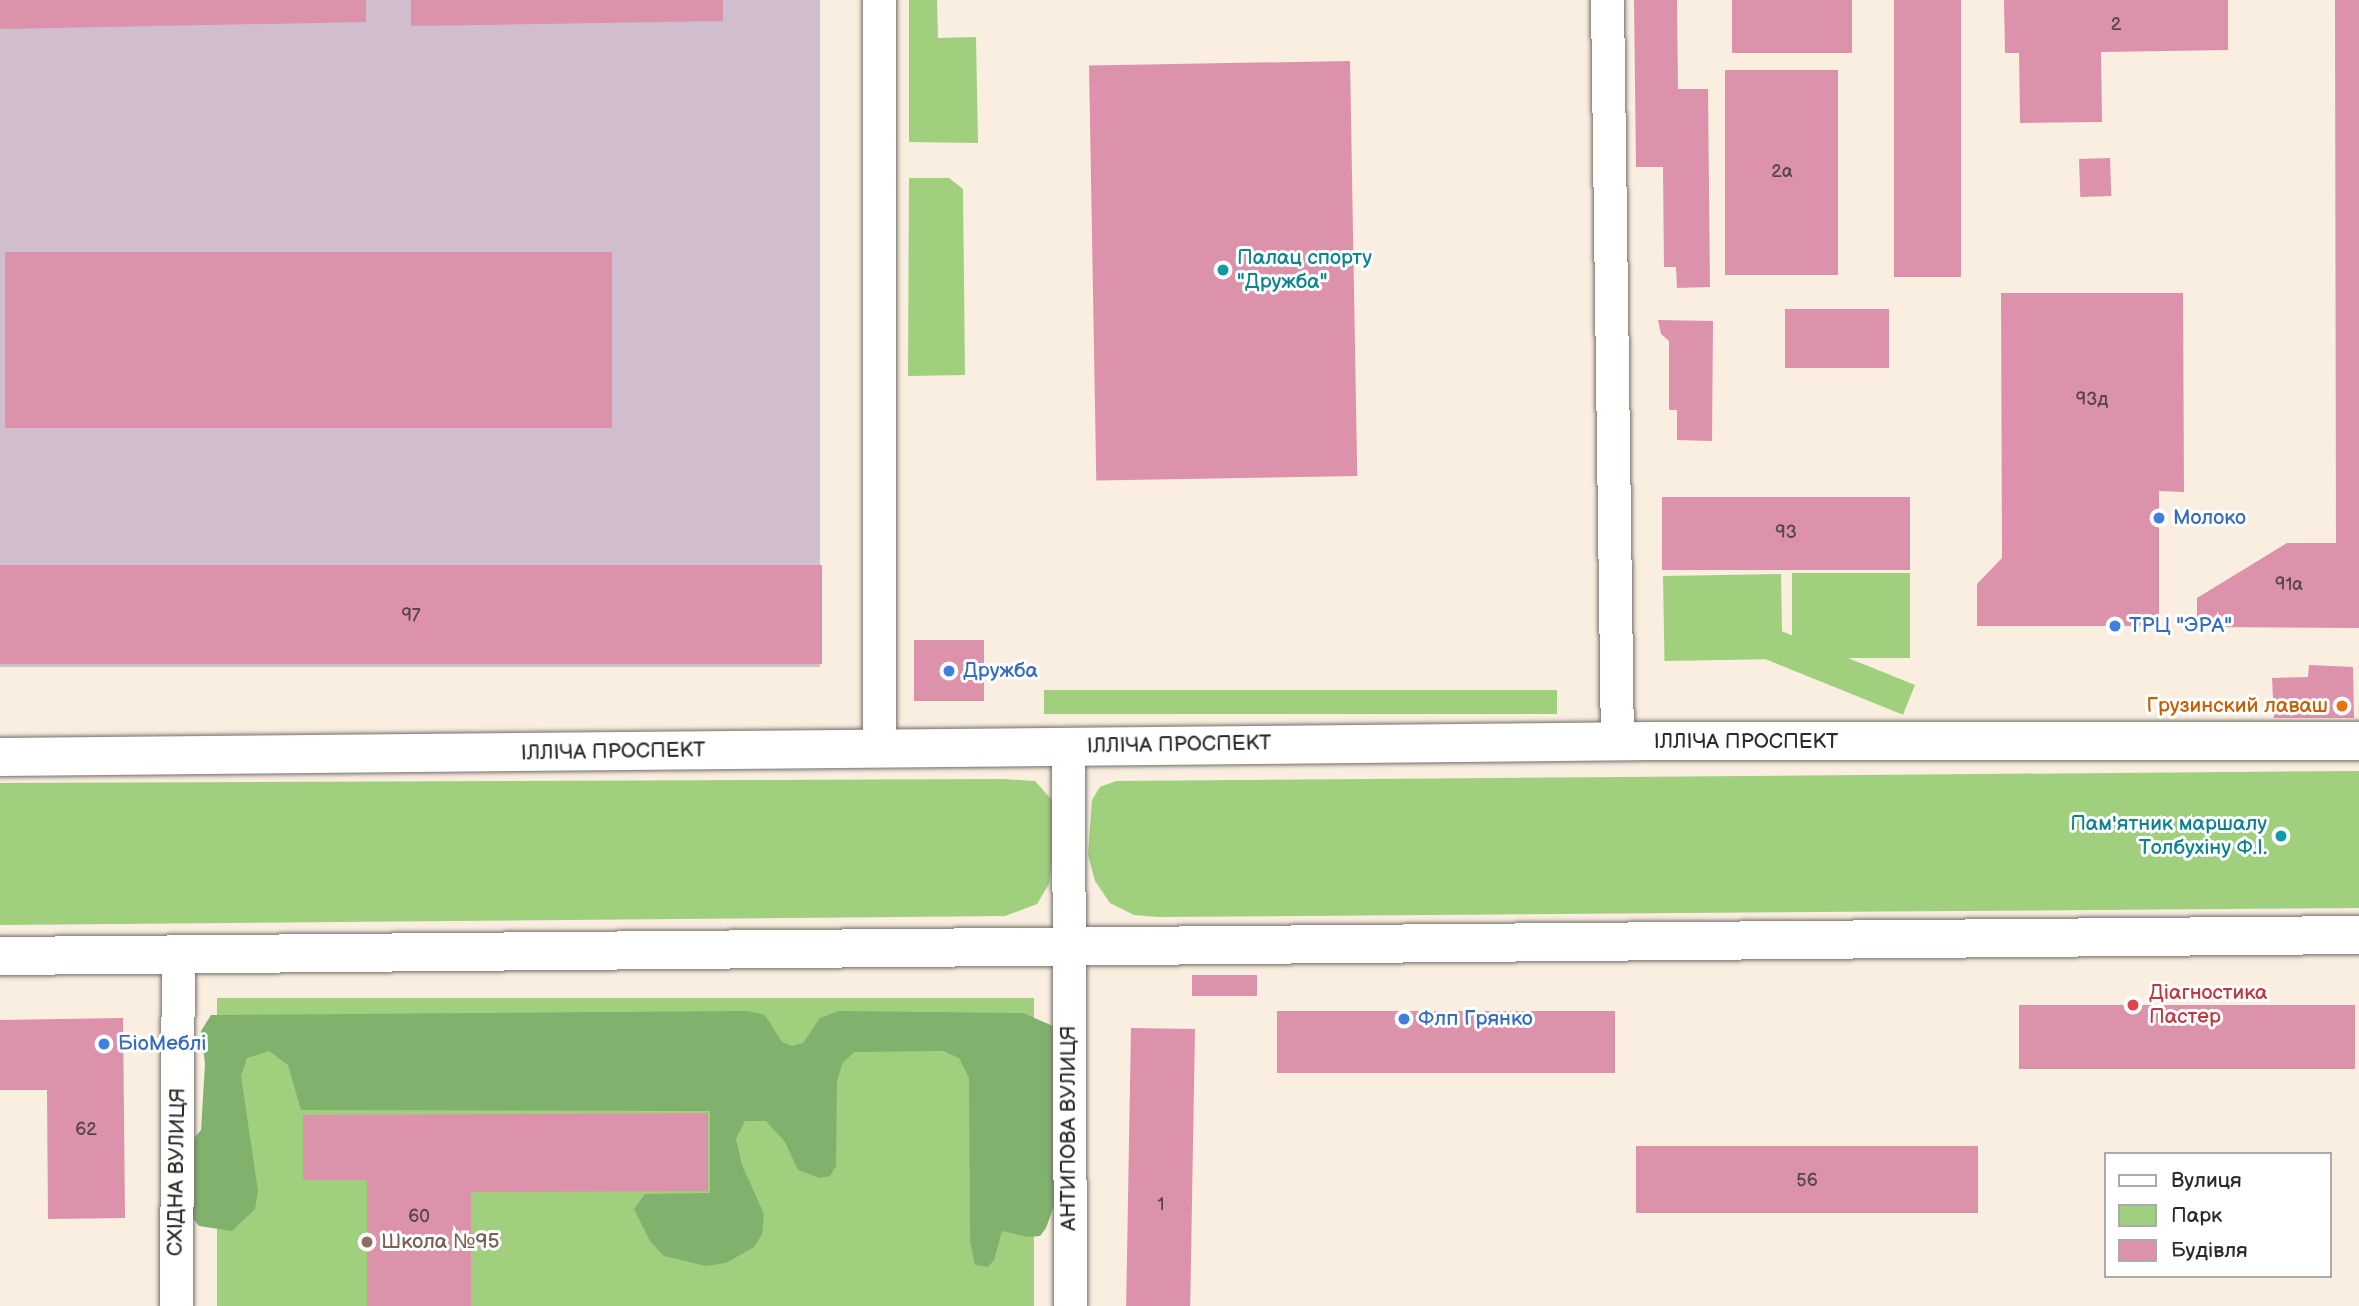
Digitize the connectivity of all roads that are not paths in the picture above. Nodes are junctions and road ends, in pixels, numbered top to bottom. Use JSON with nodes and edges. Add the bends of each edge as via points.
{"nodes":[{"id":1,"x":879,"y":0,"type":"edge"},
{"id":2,"x":1607,"y":0,"type":"edge"},
{"id":3,"x":1617,"y":741,"type":"junction"},
{"id":4,"x":2359,"y":741,"type":"edge"},
{"id":5,"x":1068,"y":746,"type":"junction"},
{"id":6,"x":879,"y":750,"type":"junction"},
{"id":7,"x":0,"y":757,"type":"edge"},
{"id":8,"x":2359,"y":935,"type":"edge"},
{"id":9,"x":1071,"y":949,"type":"junction"},
{"id":10,"x":178,"y":955,"type":"junction"},
{"id":11,"x":0,"y":956,"type":"edge"},
{"id":12,"x":176,"y":1306,"type":"edge"},
{"id":13,"x":1070,"y":1306,"type":"edge"}],
"edges":[{"from":1,"to":6,"type":"street"},
{"from":2,"to":3,"type":"street"},
{"from":3,"to":4,"type":"main road","name":"ІЛЛІЧА ПРОСПЕКТ"},
{"from":3,"to":5,"type":"main road","name":"ІЛЛІЧА ПРОСПЕКТ"},
{"from":5,"to":6,"type":"main road","name":"ІЛЛІЧА ПРОСПЕКТ"},
{"from":5,"to":9,"type":"street","name":"АНТИПОВА ВУЛИЦЯ"},
{"from":6,"to":7,"type":"main road","name":"ІЛЛІЧА ПРОСПЕКТ"},
{"from":8,"to":9,"type":"main road"},
{"from":9,"to":10,"type":"main road"},
{"from":9,"to":13,"type":"street","name":"АНТИПОВА ВУЛИЦЯ"},
{"from":10,"to":11,"type":"main road"},
{"from":10,"to":12,"type":"street","name":"СХІДНА ВУЛИЦЯ"}]}
